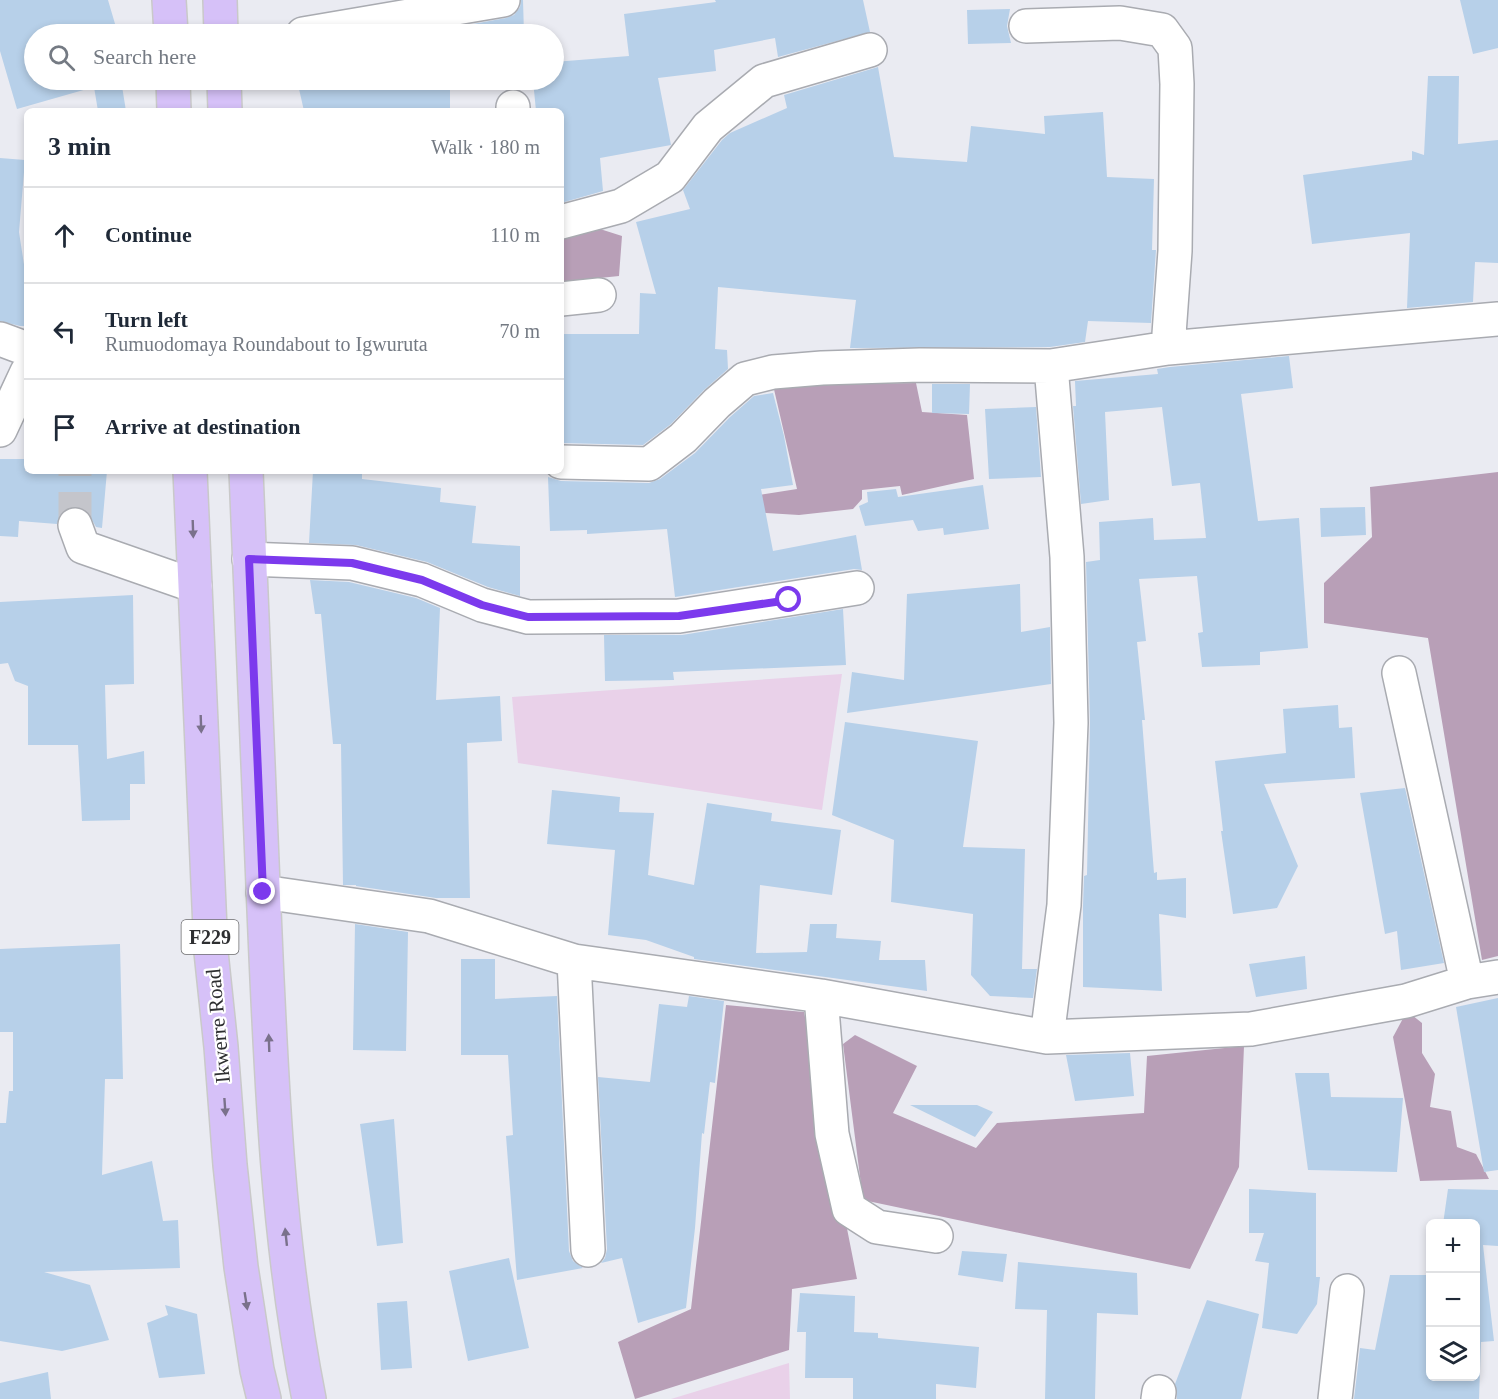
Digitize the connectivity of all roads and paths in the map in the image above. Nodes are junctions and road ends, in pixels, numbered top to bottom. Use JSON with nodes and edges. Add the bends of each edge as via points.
{"nodes":[{"id":1,"x":169,"y":0,"type":"edge"},
{"id":2,"x":220,"y":0,"type":"edge"},
{"id":3,"x":503,"y":0,"type":"edge"},
{"id":4,"x":170,"y":24,"type":"edge"},
{"id":5,"x":221,"y":24,"type":"edge"},
{"id":6,"x":362,"y":24,"type":"edge"},
{"id":7,"x":1026,"y":26,"type":"dead end"},
{"id":8,"x":870,"y":50,"type":"dead end"},
{"id":9,"x":173,"y":90,"type":"edge"},
{"id":10,"x":224,"y":90,"type":"edge"},
{"id":11,"x":174,"y":108,"type":"edge"},
{"id":12,"x":225,"y":108,"type":"edge"},
{"id":13,"x":564,"y":221,"type":"edge"},
{"id":14,"x":599,"y":295,"type":"dead end"},
{"id":15,"x":564,"y":299,"type":"edge"},
{"id":16,"x":1498,"y":319,"type":"edge"},
{"id":17,"x":0,"y":339,"type":"edge"},
{"id":18,"x":24,"y":348,"type":"edge"},
{"id":19,"x":1168,"y":348,"type":"junction"},
{"id":20,"x":1052,"y":366,"type":"junction"},
{"id":21,"x":24,"y":378,"type":"edge"},
{"id":22,"x":0,"y":430,"type":"edge"},
{"id":23,"x":564,"y":462,"type":"edge"},
{"id":24,"x":190,"y":474,"type":"edge"},
{"id":25,"x":246,"y":474,"type":"edge"},
{"id":26,"x":75,"y":525,"type":"tunnel mouth"},
{"id":27,"x":249,"y":559,"type":"junction"},
{"id":28,"x":195,"y":586,"type":"junction"},
{"id":29,"x":857,"y":588,"type":"dead end"},
{"id":30,"x":1399,"y":673,"type":"dead end"},
{"id":31,"x":263,"y":892,"type":"junction"},
{"id":32,"x":574,"y":961,"type":"junction"},
{"id":33,"x":1482,"y":980,"type":"edge"},
{"id":34,"x":821,"y":996,"type":"junction"},
{"id":35,"x":1047,"y":1037,"type":"junction"},
{"id":36,"x":936,"y":1236,"type":"dead end"},
{"id":37,"x":588,"y":1250,"type":"dead end"},
{"id":38,"x":1347,"y":1291,"type":"dead end"},
{"id":39,"x":264,"y":1399,"type":"edge"},
{"id":40,"x":309,"y":1399,"type":"edge"},
{"id":41,"x":1335,"y":1399,"type":"edge"}],
"edges":[{"from":1,"to":4,"type":"main road"},
{"from":2,"to":5,"type":"main road"},
{"from":3,"to":6,"type":"street"},
{"from":7,"to":19,"type":"street","via":[[1120,23],[1162,30],[1174,48],[1177,155]]},
{"from":8,"to":13,"type":"street","via":[[764,81],[708,127],[670,177],[621,206]]},
{"from":9,"to":11,"type":"main road"},
{"from":10,"to":12,"type":"main road"},
{"from":14,"to":15,"type":"street"},
{"from":16,"to":19,"type":"street"},
{"from":17,"to":18,"type":"street"},
{"from":19,"to":20,"type":"street"},
{"from":20,"to":23,"type":"street","via":[[920,365],[773,372],[745,379],[683,438],[649,464]]},
{"from":20,"to":35,"type":"street","via":[[1067,557],[1071,723],[1064,905]]},
{"from":21,"to":22,"type":"street"},
{"from":24,"to":28,"type":"main road","name":"Ikwerre Road","number":"F229","one_way":true},
{"from":25,"to":27,"type":"main road","number":"F229"},
{"from":26,"to":28,"type":"street","via":[[83,547]]},
{"from":27,"to":29,"type":"street","via":[[352,563],[422,580],[482,605],[528,617],[679,616]]},
{"from":27,"to":31,"type":"main road","number":"F229"},
{"from":28,"to":39,"type":"main road","name":"Ikwerre Road","number":"F229","one_way":true,"via":[[211,952],[241,1267]]},
{"from":30,"to":33,"type":"street"},
{"from":31,"to":32,"type":"street","via":[[429,916]]},
{"from":40,"to":31,"type":"main road","number":"F229","one_way":true,"via":[[277,1161]]},
{"from":32,"to":34,"type":"street"},
{"from":32,"to":37,"type":"street"},
{"from":33,"to":35,"type":"street","via":[[1406,1001],[1251,1029]]},
{"from":34,"to":35,"type":"street"},
{"from":34,"to":36,"type":"street","via":[[832,1134],[849,1209],[877,1227]]},
{"from":38,"to":41,"type":"street"}]}
